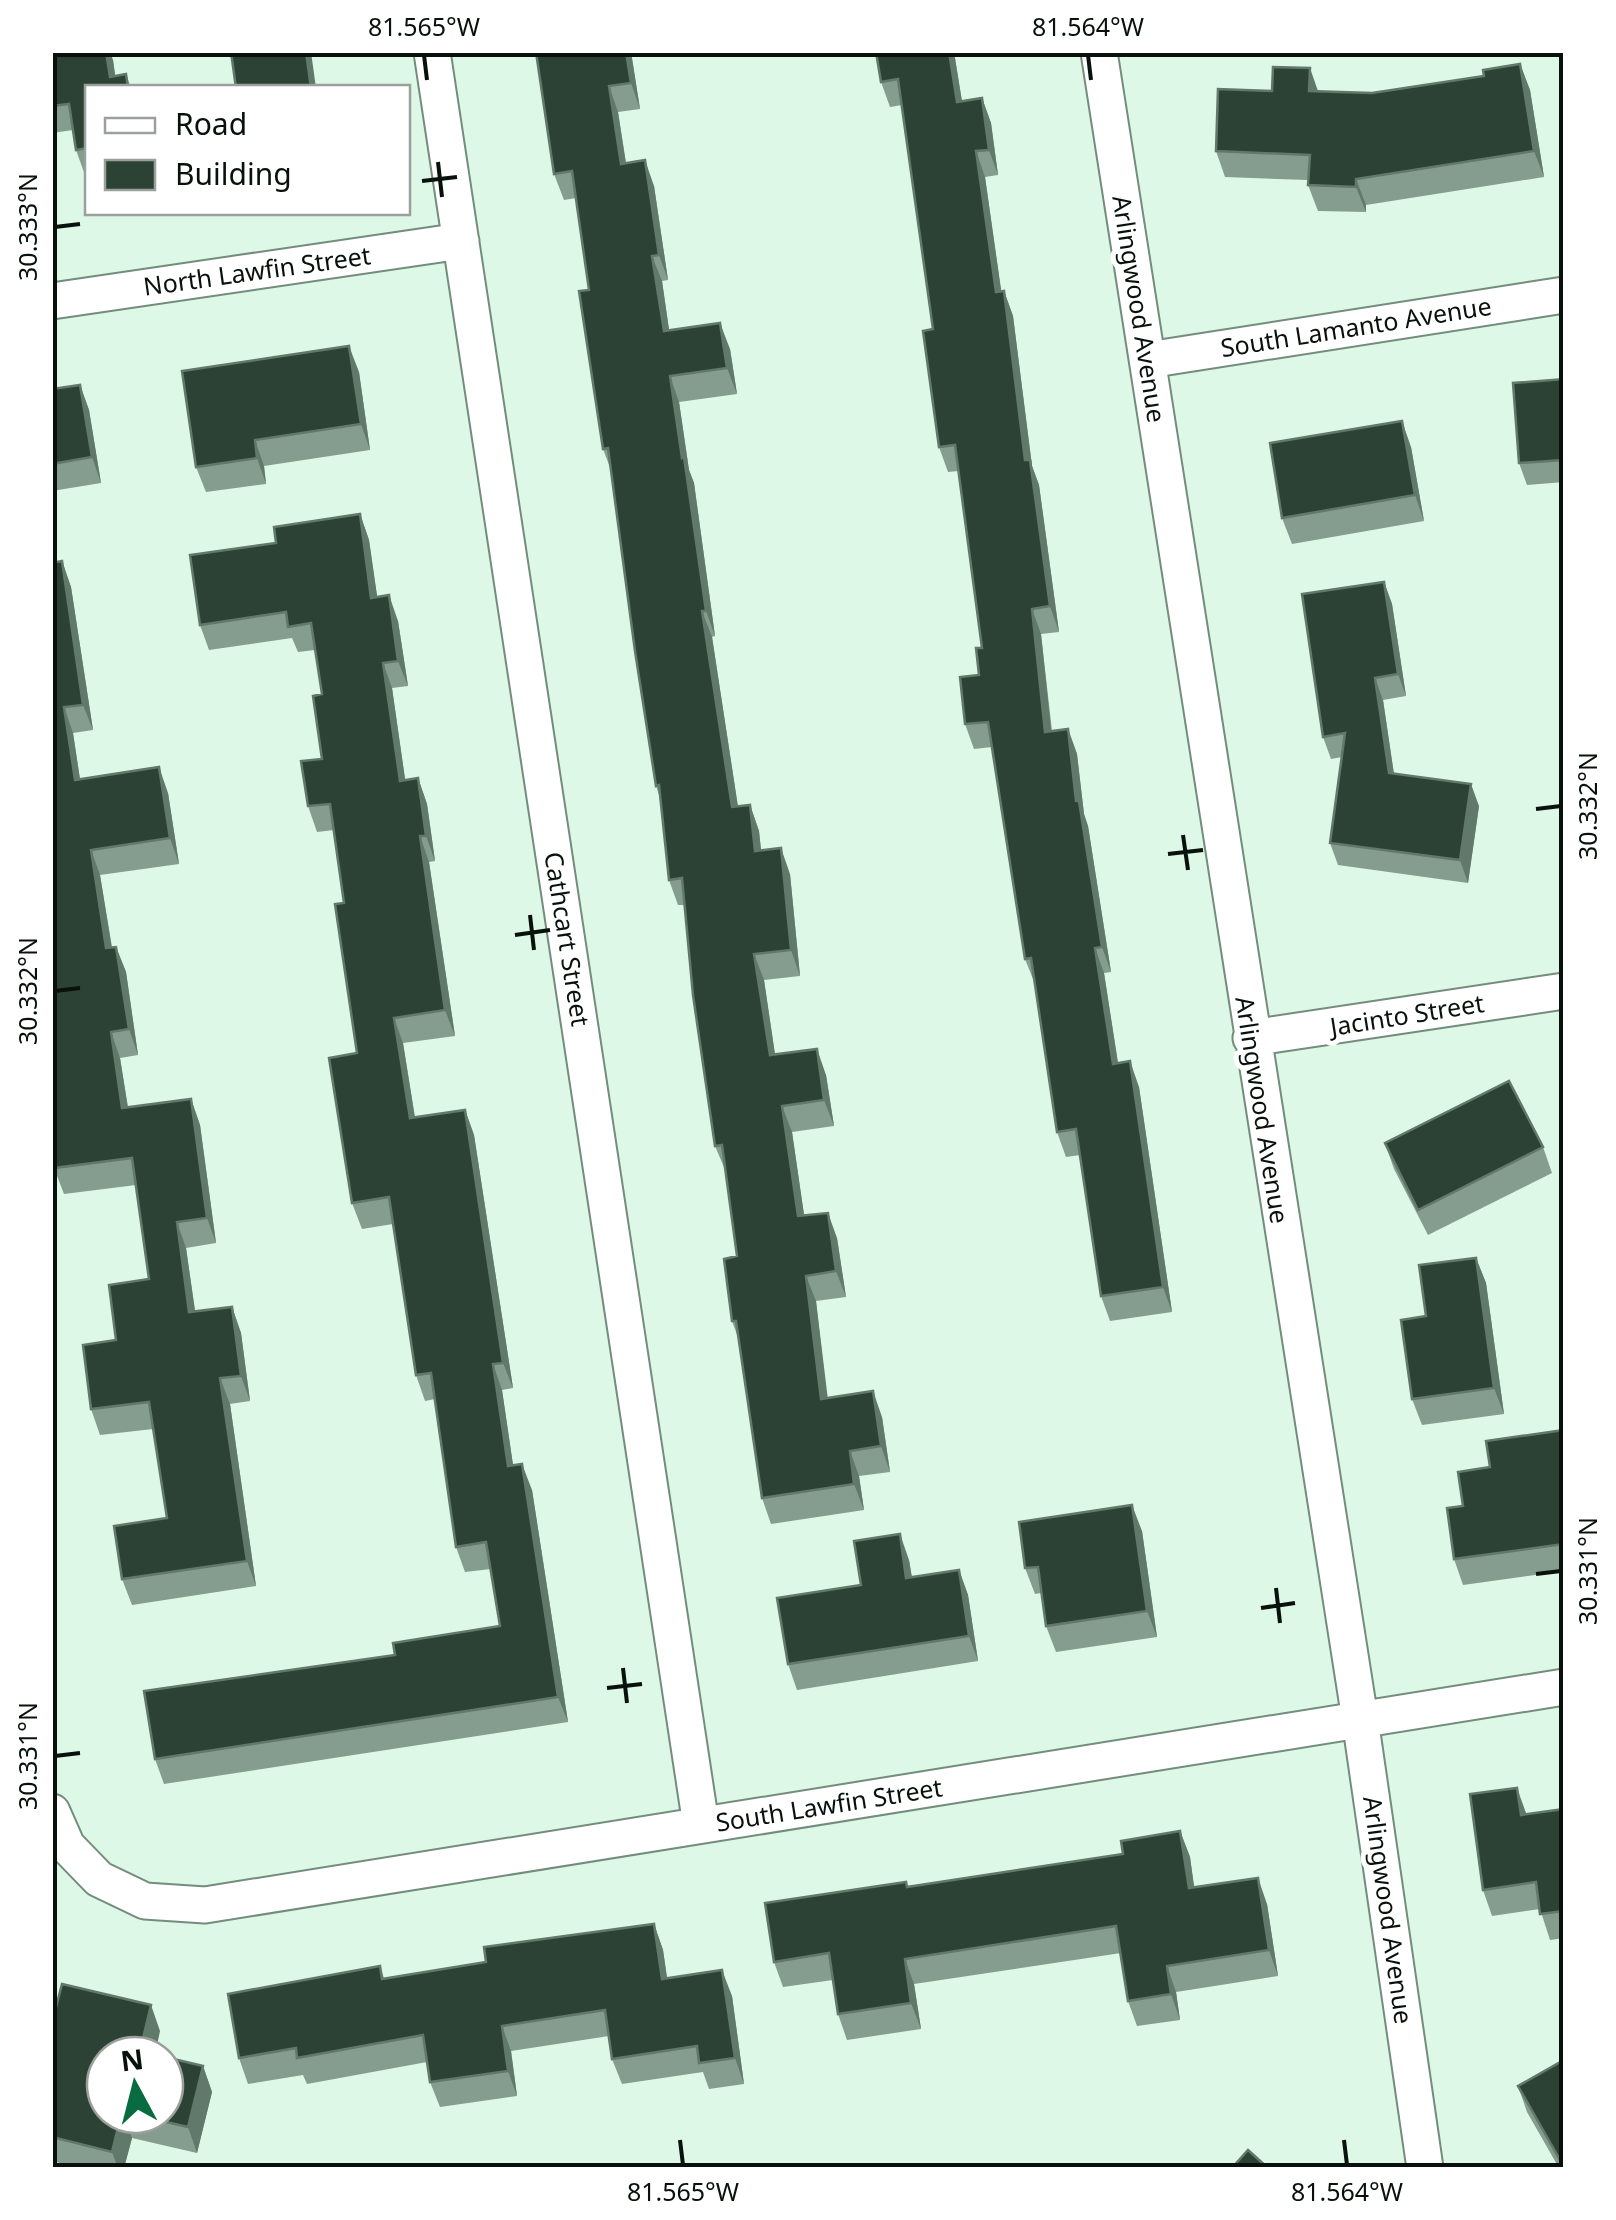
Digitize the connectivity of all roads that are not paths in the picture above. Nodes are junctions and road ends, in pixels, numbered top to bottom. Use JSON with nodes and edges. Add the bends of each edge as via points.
{"nodes":[{"id":1,"x":432,"y":52,"type":"edge"},
{"id":2,"x":1099,"y":52,"type":"edge"},
{"id":3,"x":460,"y":241,"type":"junction"},
{"id":4,"x":1564,"y":295,"type":"edge"},
{"id":5,"x":52,"y":301,"type":"edge"},
{"id":6,"x":1148,"y":360,"type":"junction"},
{"id":7,"x":1564,"y":991,"type":"edge"},
{"id":8,"x":1251,"y":1038,"type":"junction"},
{"id":9,"x":1564,"y":1687,"type":"edge"},
{"id":10,"x":1360,"y":1718,"type":"junction"},
{"id":11,"x":52,"y":1812,"type":"edge"},
{"id":12,"x":702,"y":1825,"type":"junction"},
{"id":13,"x":1426,"y":2168,"type":"edge"}],
"edges":[{"from":1,"to":3,"type":"street","name":"Cathcart Street"},
{"from":2,"to":6,"type":"street","name":"Arlingwood Avenue"},
{"from":3,"to":5,"type":"street","name":"North Lawfin Street"},
{"from":3,"to":12,"type":"street","name":"Cathcart Street"},
{"from":4,"to":6,"type":"street","name":"South Lamanto Avenue"},
{"from":6,"to":8,"type":"street","name":"Arlingwood Avenue"},
{"from":7,"to":8,"type":"street","name":"Jacinto Street"},
{"from":8,"to":10,"type":"street","name":"Arlingwood Avenue"},
{"from":9,"to":10,"type":"street","name":"South Lawfin Street"},
{"from":10,"to":12,"type":"street","name":"South Lawfin Street"},
{"from":10,"to":13,"type":"street","name":"Arlingwood Avenue"},
{"from":11,"to":12,"type":"street","name":"South Lawfin Street","via":[[67,1846],[99,1878],[145,1901],[205,1905]]}]}
